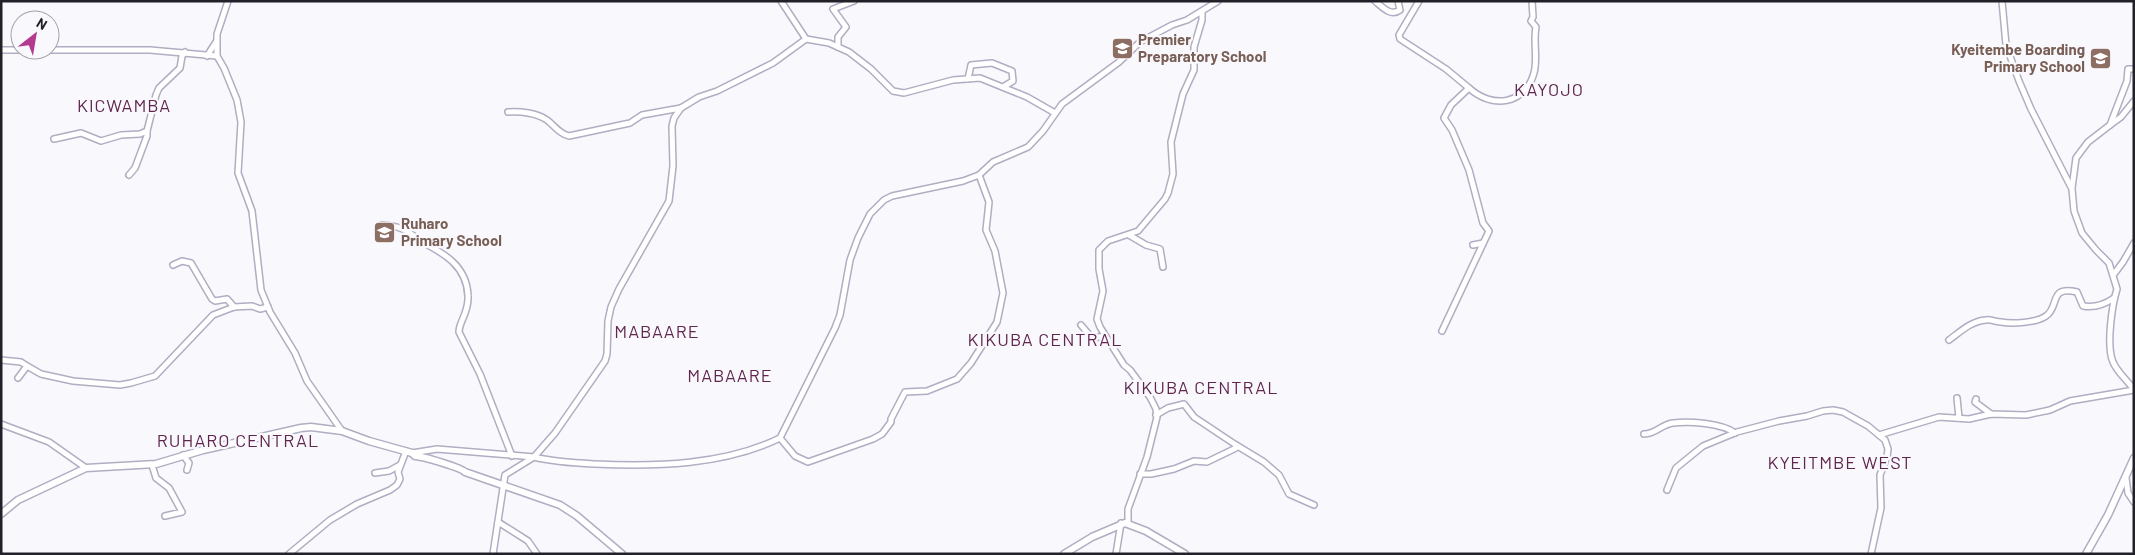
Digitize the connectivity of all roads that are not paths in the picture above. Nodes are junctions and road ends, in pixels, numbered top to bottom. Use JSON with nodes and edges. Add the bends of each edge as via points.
{"nodes":[{"id":1,"x":228,"y":1,"type":"edge"},
{"id":2,"x":781,"y":1,"type":"edge"},
{"id":3,"x":855,"y":1,"type":"edge"},
{"id":4,"x":1218,"y":1,"type":"edge"},
{"id":5,"x":1374,"y":1,"type":"edge"},
{"id":6,"x":1398,"y":1,"type":"edge"},
{"id":7,"x":1419,"y":1,"type":"edge"},
{"id":8,"x":1532,"y":1,"type":"edge"},
{"id":9,"x":2002,"y":1,"type":"edge"},
{"id":10,"x":1202,"y":12,"type":"junction"},
{"id":11,"x":806,"y":39,"type":"junction"},
{"id":12,"x":216,"y":42,"type":"junction"},
{"id":13,"x":838,"y":47,"type":"junction"},
{"id":14,"x":60,"y":50,"type":"edge"},
{"id":15,"x":185,"y":52,"type":"junction"},
{"id":16,"x":207,"y":56,"type":"junction"},
{"id":17,"x":217,"y":56,"type":"junction"},
{"id":18,"x":2134,"y":69,"type":"edge"},
{"id":19,"x":968,"y":79,"type":"junction"},
{"id":20,"x":1003,"y":87,"type":"junction"},
{"id":21,"x":1469,"y":88,"type":"junction"},
{"id":22,"x":2134,"y":101,"type":"edge"},
{"id":23,"x":681,"y":108,"type":"junction"},
{"id":24,"x":508,"y":112,"type":"dead end"},
{"id":25,"x":1055,"y":113,"type":"junction"},
{"id":26,"x":2110,"y":125,"type":"junction"},
{"id":27,"x":147,"y":131,"type":"junction"},
{"id":28,"x":54,"y":139,"type":"dead end"},
{"id":29,"x":129,"y":175,"type":"dead end"},
{"id":30,"x":979,"y":175,"type":"junction"},
{"id":31,"x":2072,"y":189,"type":"junction"},
{"id":32,"x":382,"y":225,"type":"dead end"},
{"id":33,"x":1129,"y":235,"type":"junction"},
{"id":34,"x":1485,"y":241,"type":"junction"},
{"id":35,"x":2134,"y":243,"type":"edge"},
{"id":36,"x":1473,"y":245,"type":"dead end"},
{"id":37,"x":173,"y":265,"type":"dead end"},
{"id":38,"x":1163,"y":267,"type":"dead end"},
{"id":39,"x":2114,"y":274,"type":"junction"},
{"id":40,"x":2114,"y":298,"type":"junction"},
{"id":41,"x":234,"y":307,"type":"junction"},
{"id":42,"x":268,"y":307,"type":"junction"},
{"id":43,"x":1081,"y":325,"type":"dead end"},
{"id":44,"x":1442,"y":332,"type":"dead end"},
{"id":45,"x":1105,"y":336,"type":"junction"},
{"id":46,"x":1949,"y":340,"type":"dead end"},
{"id":47,"x":1,"y":360,"type":"edge"},
{"id":48,"x":27,"y":366,"type":"junction"},
{"id":49,"x":18,"y":378,"type":"dead end"},
{"id":50,"x":2134,"y":390,"type":"edge"},
{"id":51,"x":1957,"y":398,"type":"dead end"},
{"id":52,"x":1976,"y":399,"type":"dead end"},
{"id":53,"x":1991,"y":414,"type":"junction"},
{"id":54,"x":1156,"y":415,"type":"junction"},
{"id":55,"x":1959,"y":418,"type":"junction"},
{"id":56,"x":1,"y":424,"type":"edge"},
{"id":57,"x":342,"y":431,"type":"junction"},
{"id":58,"x":1886,"y":432,"type":"junction"},
{"id":59,"x":1735,"y":433,"type":"junction"},
{"id":60,"x":1644,"y":434,"type":"dead end"},
{"id":61,"x":1879,"y":435,"type":"junction"},
{"id":62,"x":780,"y":438,"type":"junction"},
{"id":63,"x":1885,"y":440,"type":"junction"},
{"id":64,"x":1236,"y":445,"type":"junction"},
{"id":65,"x":409,"y":452,"type":"junction"},
{"id":66,"x":183,"y":455,"type":"junction"},
{"id":67,"x":512,"y":456,"type":"junction"},
{"id":68,"x":534,"y":457,"type":"junction"},
{"id":69,"x":2134,"y":458,"type":"edge"},
{"id":70,"x":152,"y":465,"type":"junction"},
{"id":71,"x":400,"y":465,"type":"junction"},
{"id":72,"x":86,"y":468,"type":"junction"},
{"id":73,"x":187,"y":470,"type":"dead end"},
{"id":74,"x":375,"y":473,"type":"dead end"},
{"id":75,"x":1140,"y":474,"type":"junction"},
{"id":76,"x":2126,"y":478,"type":"junction"},
{"id":77,"x":505,"y":485,"type":"junction"},
{"id":78,"x":1667,"y":490,"type":"dead end"},
{"id":79,"x":2134,"y":502,"type":"edge"},
{"id":80,"x":1314,"y":504,"type":"dead end"},
{"id":81,"x":1,"y":514,"type":"edge"},
{"id":82,"x":165,"y":516,"type":"dead end"},
{"id":83,"x":498,"y":522,"type":"junction"},
{"id":84,"x":1125,"y":523,"type":"junction"},
{"id":85,"x":289,"y":554,"type":"edge"},
{"id":86,"x":493,"y":554,"type":"edge"},
{"id":87,"x":537,"y":554,"type":"edge"},
{"id":88,"x":622,"y":554,"type":"edge"},
{"id":89,"x":1064,"y":554,"type":"edge"},
{"id":90,"x":1116,"y":554,"type":"edge"},
{"id":91,"x":1185,"y":554,"type":"edge"},
{"id":92,"x":1871,"y":554,"type":"edge"},
{"id":93,"x":2086,"y":554,"type":"edge"}],
"edges":[{"from":1,"to":12,"type":"street"},
{"from":2,"to":11,"type":"street"},
{"from":3,"to":13,"type":"street","via":[[833,9],[846,27],[838,37]]},
{"from":4,"to":10,"type":"street"},
{"from":5,"to":6,"type":"street","via":[[1392,13],[1400,10]]},
{"from":7,"to":21,"type":"street","via":[[1398,35],[1400,39]]},
{"from":8,"to":21,"type":"street","via":[[1531,21],[1536,27],[1536,42],[1529,86],[1509,101],[1498,103]]},
{"from":9,"to":31,"type":"street","via":[[2006,45],[2019,81]]},
{"from":10,"to":25,"type":"street","via":[[1140,42]]},
{"from":10,"to":33,"type":"street","via":[[1194,47],[1194,70],[1183,94],[1171,142],[1173,174],[1168,193],[1141,228]]},
{"from":11,"to":13,"type":"street"},
{"from":11,"to":23,"type":"street","via":[[773,62]]},
{"from":12,"to":16,"type":"street"},
{"from":12,"to":17,"type":"street"},
{"from":13,"to":19,"type":"street","via":[[863,62],[893,91],[904,93]]},
{"from":14,"to":15,"type":"street"},
{"from":15,"to":16,"type":"street"},
{"from":15,"to":27,"type":"street","via":[[180,68],[159,88]]},
{"from":16,"to":17,"type":"street"},
{"from":17,"to":42,"type":"street","via":[[237,100],[240,122],[238,173],[252,211],[261,290]]},
{"from":18,"to":26,"type":"street","via":[[2128,69],[2127,81]]},
{"from":19,"to":20,"type":"street","via":[[980,78]]},
{"from":19,"to":20,"type":"street","via":[[971,65],[992,63],[1012,71],[1013,81]]},
{"from":20,"to":25,"type":"street"},
{"from":21,"to":34,"type":"street","via":[[1444,118],[1468,170],[1482,223],[1488,231]]},
{"from":22,"to":26,"type":"street"},
{"from":23,"to":24,"type":"street","via":[[642,115],[630,123],[569,136],[560,134],[541,117]]},
{"from":23,"to":68,"type":"street","via":[[672,126],[673,166],[668,201],[611,307],[605,362]]},
{"from":25,"to":30,"type":"street","via":[[1044,131],[1028,147],[994,162]]},
{"from":26,"to":31,"type":"street","via":[[2088,142],[2076,158]]},
{"from":27,"to":28,"type":"street","via":[[101,141],[81,133]]},
{"from":27,"to":29,"type":"street","via":[[135,168]]},
{"from":30,"to":62,"type":"street","via":[[955,184],[892,196],[870,214],[850,260],[838,322]]},
{"from":30,"to":62,"type":"street","via":[[989,202],[986,230],[995,251],[1003,293],[997,322],[971,363],[957,379],[946,384],[927,391],[905,392],[891,422],[882,434],[872,439],[808,462],[795,456]]},
{"from":31,"to":39,"type":"street","via":[[2082,233],[2110,264]]},
{"from":32,"to":67,"type":"street","via":[[399,227],[445,254],[458,266],[468,297],[466,315],[459,332],[480,374]]},
{"from":33,"to":38,"type":"street","via":[[1160,249]]},
{"from":33,"to":45,"type":"street","via":[[1108,240],[1099,250],[1103,291],[1097,319]]},
{"from":34,"to":36,"type":"street","via":[[1481,245]]},
{"from":34,"to":44,"type":"street"},
{"from":35,"to":39,"type":"street"},
{"from":37,"to":41,"type":"street","via":[[191,263],[212,299],[227,299]]},
{"from":39,"to":40,"type":"street","via":[[2117,289]]},
{"from":40,"to":46,"type":"street","via":[[2102,306],[2086,307],[2082,306],[2077,292],[2064,291],[2056,295],[2050,311],[2043,318],[2003,323],[1986,319],[1968,325]]},
{"from":40,"to":50,"type":"street","via":[[2111,357]]},
{"from":41,"to":42,"type":"street"},
{"from":41,"to":48,"type":"street","via":[[210,317],[152,377],[122,385],[82,382],[54,378]]},
{"from":42,"to":57,"type":"street","via":[[308,381]]},
{"from":43,"to":45,"type":"street","via":[[1092,338]]},
{"from":45,"to":54,"type":"street","via":[[1150,397]]},
{"from":47,"to":48,"type":"street","via":[[21,362]]},
{"from":48,"to":49,"type":"street"},
{"from":50,"to":53,"type":"street","via":[[2070,401],[2032,414]]},
{"from":51,"to":55,"type":"street"},
{"from":52,"to":53,"type":"street","via":[[1975,402]]},
{"from":53,"to":55,"type":"street"},
{"from":54,"to":64,"type":"street","via":[[1166,408],[1184,404],[1194,417]]},
{"from":54,"to":75,"type":"street"},
{"from":55,"to":58,"type":"street","via":[[1939,417]]},
{"from":56,"to":72,"type":"street","via":[[49,442]]},
{"from":57,"to":65,"type":"street"},
{"from":57,"to":66,"type":"street","via":[[301,428]]},
{"from":58,"to":61,"type":"street"},
{"from":58,"to":63,"type":"street"},
{"from":59,"to":60,"type":"street","via":[[1728,428],[1704,423],[1672,423],[1653,434]]},
{"from":59,"to":61,"type":"street","via":[[1833,410],[1858,419]]},
{"from":59,"to":78,"type":"street","via":[[1703,446],[1685,460],[1676,468]]},
{"from":61,"to":63,"type":"street"},
{"from":62,"to":68,"type":"street","via":[[751,450],[674,464],[585,463]]},
{"from":63,"to":92,"type":"street","via":[[1888,453],[1880,474],[1880,508]]},
{"from":64,"to":75,"type":"street","via":[[1236,448],[1207,462],[1194,461],[1174,469]]},
{"from":64,"to":80,"type":"street","via":[[1279,475],[1289,494]]},
{"from":65,"to":67,"type":"street","via":[[438,449]]},
{"from":65,"to":71,"type":"street"},
{"from":65,"to":77,"type":"street"},
{"from":66,"to":70,"type":"street"},
{"from":66,"to":73,"type":"street","via":[[190,463]]},
{"from":67,"to":68,"type":"street"},
{"from":68,"to":77,"type":"street","via":[[507,472],[504,475]]},
{"from":69,"to":76,"type":"street"},
{"from":70,"to":72,"type":"street"},
{"from":70,"to":82,"type":"street","via":[[156,478],[169,488],[182,512]]},
{"from":71,"to":74,"type":"street"},
{"from":71,"to":85,"type":"street","via":[[400,479],[395,487],[342,512]]},
{"from":72,"to":81,"type":"street","via":[[18,500]]},
{"from":75,"to":84,"type":"street"},
{"from":76,"to":79,"type":"street","via":[[2128,493]]},
{"from":76,"to":93,"type":"street"},
{"from":77,"to":83,"type":"street"},
{"from":77,"to":88,"type":"street","via":[[564,508]]},
{"from":83,"to":86,"type":"street"},
{"from":83,"to":87,"type":"street","via":[[528,541]]},
{"from":84,"to":89,"type":"street"},
{"from":84,"to":90,"type":"street"},
{"from":84,"to":91,"type":"street"}]}
